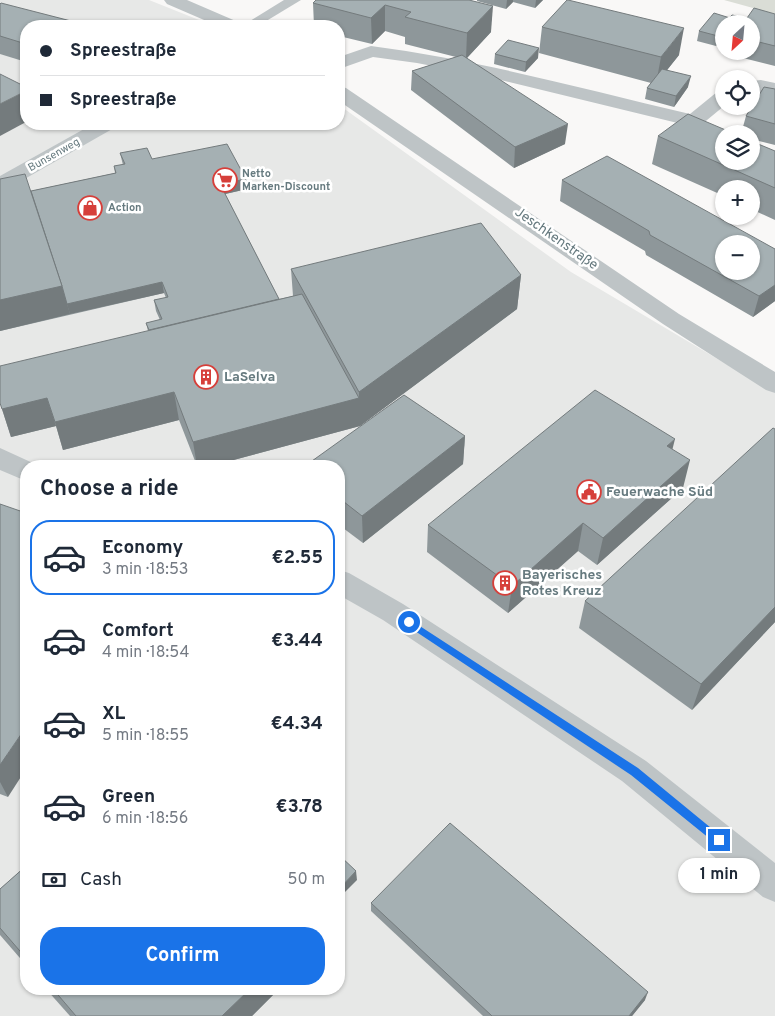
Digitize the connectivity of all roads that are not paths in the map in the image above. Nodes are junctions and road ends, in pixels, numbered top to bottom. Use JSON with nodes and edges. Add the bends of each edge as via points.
{"nodes":[{"id":1,"x":173,"y":0,"type":"edge"},
{"id":2,"x":294,"y":0,"type":"edge"},
{"id":3,"x":218,"y":20,"type":"edge"},
{"id":4,"x":259,"y":20,"type":"edge"},
{"id":5,"x":345,"y":61,"type":"edge"},
{"id":6,"x":760,"y":86,"type":"edge"},
{"id":7,"x":775,"y":89,"type":"edge"},
{"id":8,"x":345,"y":96,"type":"edge"},
{"id":9,"x":715,"y":104,"type":"edge"},
{"id":10,"x":96,"y":130,"type":"edge"},
{"id":11,"x":0,"y":185,"type":"edge"},
{"id":12,"x":775,"y":384,"type":"edge"},
{"id":13,"x":0,"y":458,"type":"edge"},
{"id":14,"x":20,"y":468,"type":"edge"},
{"id":15,"x":345,"y":585,"type":"edge"},
{"id":16,"x":775,"y":885,"type":"edge"}],
"edges":[{"from":1,"to":3,"type":"street"},
{"from":2,"to":4,"type":"lane"},
{"from":5,"to":9,"type":"street","via":[[371,51],[417,57],[488,71],[694,122]]},
{"from":6,"to":7,"type":"street"},
{"from":8,"to":12,"type":"street","name":"Jeschkenstraße","via":[[672,319]]},
{"from":10,"to":11,"type":"street","name":"Bunsenweg"},
{"from":13,"to":14,"type":"street"},
{"from":15,"to":16,"type":"street","via":[[392,612],[634,772]]}]}
